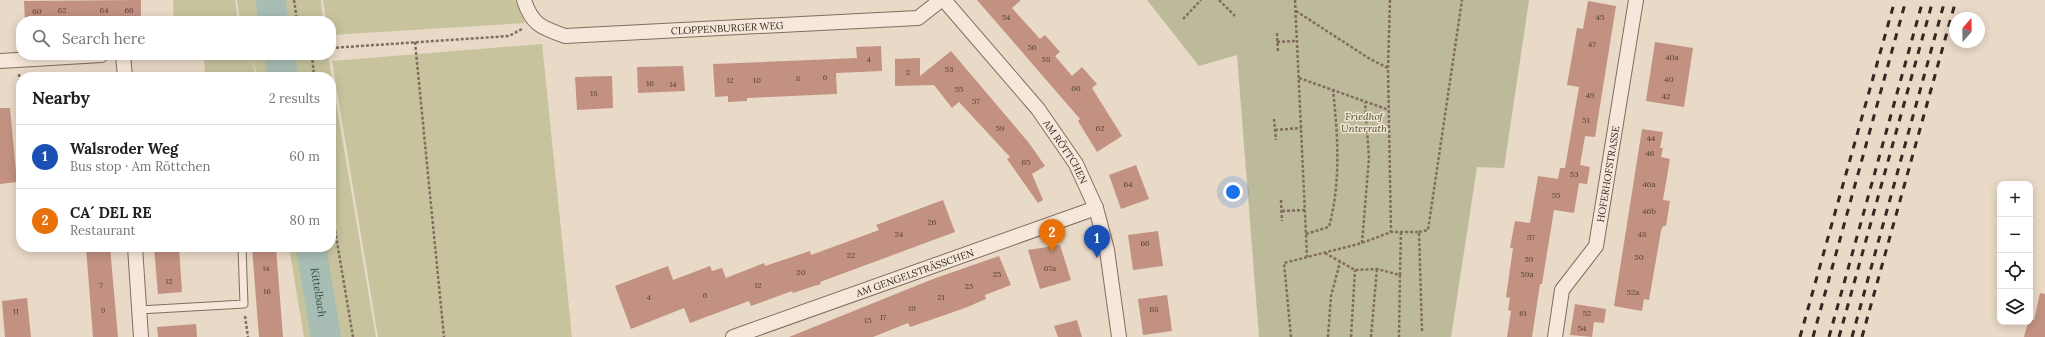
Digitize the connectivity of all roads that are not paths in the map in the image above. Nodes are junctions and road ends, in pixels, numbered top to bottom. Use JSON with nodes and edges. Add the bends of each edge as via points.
{"nodes":[{"id":1,"x":524,"y":0,"type":"edge"},
{"id":2,"x":943,"y":0,"type":"edge"},
{"id":3,"x":1636,"y":0,"type":"edge"},
{"id":4,"x":18,"y":60,"type":"edge"},
{"id":5,"x":123,"y":60,"type":"edge"},
{"id":6,"x":0,"y":61,"type":"edge"},
{"id":7,"x":125,"y":72,"type":"edge"},
{"id":8,"x":1096,"y":208,"type":"junction"},
{"id":9,"x":135,"y":252,"type":"edge"},
{"id":10,"x":242,"y":252,"type":"edge"},
{"id":11,"x":139,"y":310,"type":"junction"},
{"id":12,"x":141,"y":337,"type":"edge"},
{"id":13,"x":733,"y":337,"type":"edge"},
{"id":14,"x":1119,"y":337,"type":"edge"},
{"id":15,"x":1555,"y":337,"type":"edge"}],
"edges":[{"from":1,"to":2,"type":"street","name":"CLOPPENBURGER WEG","via":[[528,13],[536,23],[547,30],[566,36],[918,18]]},
{"from":2,"to":8,"type":"street","name":"AM RÖTTCHEN","via":[[999,62],[1056,134],[1076,164]]},
{"from":3,"to":15,"type":"street","name":"HOFERHOFSTRASSE","via":[[1596,246],[1562,290]]},
{"from":4,"to":6,"type":"street"},
{"from":5,"to":7,"type":"street"},
{"from":8,"to":13,"type":"street","name":"AM GENGELSTRÄSSCHEN"},
{"from":8,"to":14,"type":"street","name":"AM RÖTTCHEN","via":[[1108,256]]},
{"from":9,"to":11,"type":"street"},
{"from":10,"to":11,"type":"lane","via":[[244,304]]},
{"from":11,"to":12,"type":"street"}]}
